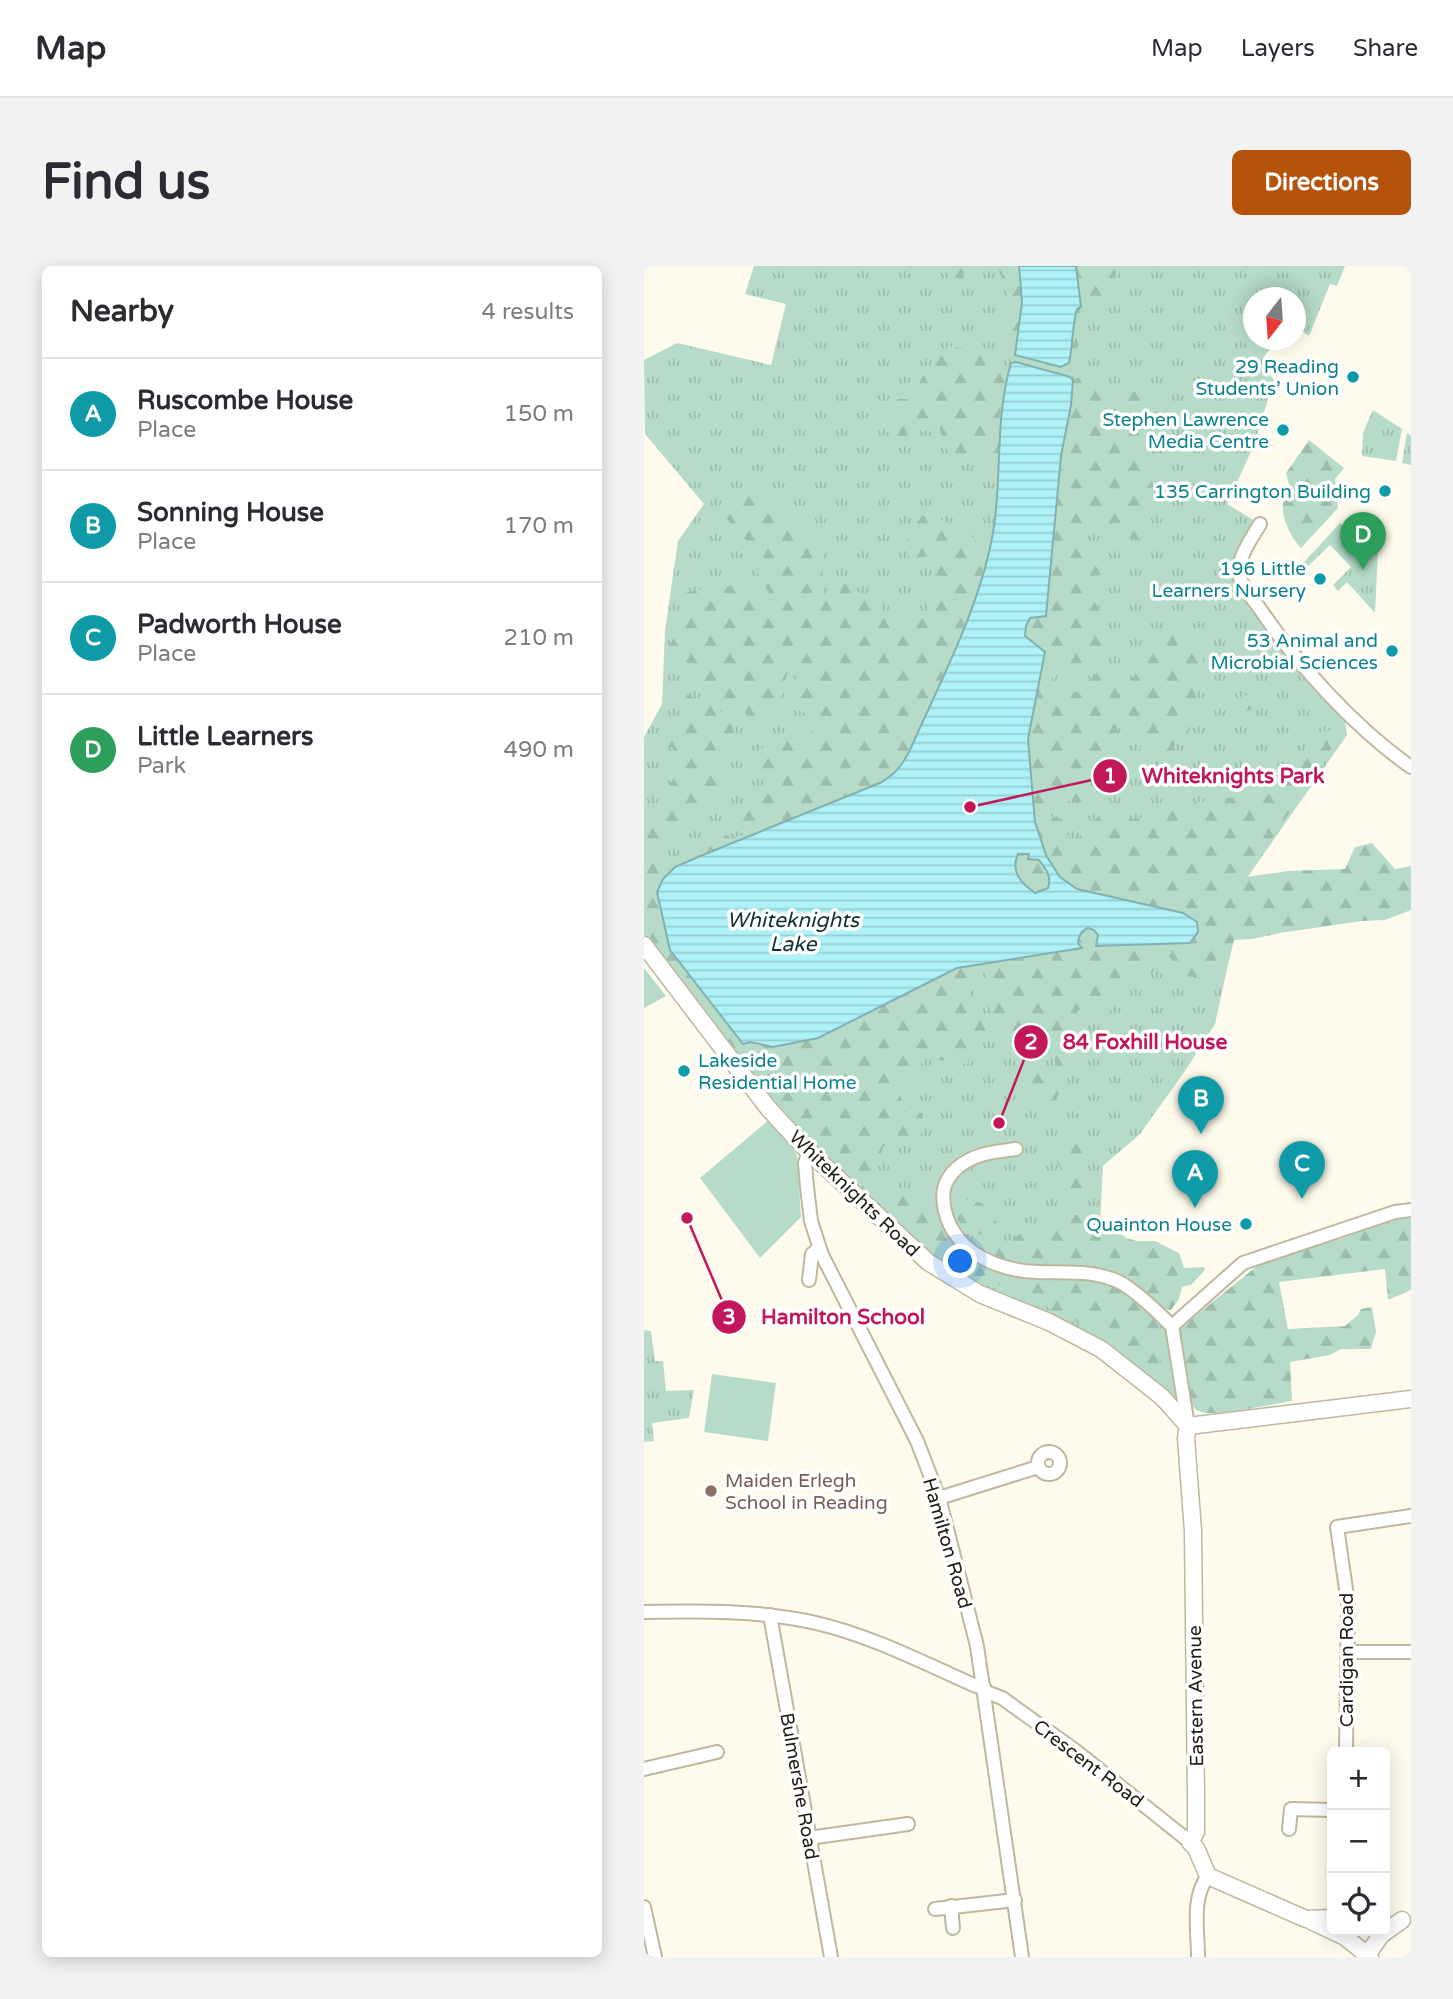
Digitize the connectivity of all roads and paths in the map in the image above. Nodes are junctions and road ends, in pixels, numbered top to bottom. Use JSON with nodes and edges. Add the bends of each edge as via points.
{"nodes":[{"id":1,"x":1259,"y":524,"type":"dead end"},
{"id":2,"x":1411,"y":767,"type":"edge"},
{"id":3,"x":644,"y":945,"type":"edge"},
{"id":4,"x":1016,"y":1149,"type":"dead end"},
{"id":5,"x":809,"y":1152,"type":"junction"},
{"id":6,"x":1411,"y":1210,"type":"edge"},
{"id":7,"x":819,"y":1248,"type":"junction"},
{"id":8,"x":809,"y":1280,"type":"dead end"},
{"id":9,"x":1172,"y":1326,"type":"junction"},
{"id":10,"x":1411,"y":1399,"type":"edge"},
{"id":11,"x":1188,"y":1426,"type":"junction"},
{"id":12,"x":1038,"y":1467,"type":"dead end"},
{"id":13,"x":939,"y":1498,"type":"junction"},
{"id":14,"x":1411,"y":1516,"type":"edge"},
{"id":15,"x":644,"y":1612,"type":"edge"},
{"id":16,"x":770,"y":1615,"type":"junction"},
{"id":17,"x":1348,"y":1652,"type":"junction"},
{"id":18,"x":1411,"y":1652,"type":"edge"},
{"id":19,"x":984,"y":1689,"type":"junction"},
{"id":20,"x":1346,"y":1747,"type":"edge"},
{"id":21,"x":717,"y":1752,"type":"dead end"},
{"id":22,"x":644,"y":1769,"type":"edge"},
{"id":23,"x":1327,"y":1810,"type":"edge"},
{"id":24,"x":908,"y":1824,"type":"dead end"},
{"id":25,"x":1289,"y":1829,"type":"dead end"},
{"id":26,"x":810,"y":1838,"type":"junction"},
{"id":27,"x":1189,"y":1842,"type":"junction"},
{"id":28,"x":1208,"y":1876,"type":"junction"},
{"id":29,"x":1015,"y":1900,"type":"junction"},
{"id":30,"x":951,"y":1906,"type":"junction"},
{"id":31,"x":644,"y":1908,"type":"edge"},
{"id":32,"x":935,"y":1909,"type":"dead end"},
{"id":33,"x":1327,"y":1918,"type":"edge"},
{"id":34,"x":1306,"y":1919,"type":"junction"},
{"id":35,"x":1407,"y":1920,"type":"edge"},
{"id":36,"x":1327,"y":1927,"type":"edge"},
{"id":37,"x":953,"y":1928,"type":"dead end"},
{"id":38,"x":1347,"y":1936,"type":"edge"},
{"id":39,"x":1369,"y":1956,"type":"edge"},
{"id":40,"x":655,"y":1957,"type":"edge"},
{"id":41,"x":831,"y":1957,"type":"edge"},
{"id":42,"x":1022,"y":1957,"type":"edge"},
{"id":43,"x":1198,"y":1957,"type":"edge"}],
"edges":[{"from":1,"to":2,"type":"street","via":[[1239,564],[1240,578],[1286,647],[1366,731]]},
{"from":3,"to":5,"type":"street","name":"Whiteknights Road","via":[[768,1108]]},
{"from":4,"to":9,"type":"street","via":[[969,1158],[944,1186],[947,1219],[963,1246],[987,1260],[1023,1271],[1092,1273],[1122,1284]]},
{"from":5,"to":7,"type":"street","name":"Hamilton Road","via":[[807,1187]]},
{"from":5,"to":11,"type":"street","name":"Whiteknights Road","via":[[928,1262],[980,1294],[1101,1349],[1162,1397]]},
{"from":6,"to":9,"type":"street","via":[[1242,1264]]},
{"from":7,"to":8,"type":"street","via":[[812,1254]]},
{"from":7,"to":13,"type":"street","name":"Hamilton Road","via":[[917,1441]]},
{"from":9,"to":11,"type":"street"},
{"from":10,"to":11,"type":"street"},
{"from":11,"to":27,"type":"street","name":"Eastern Avenue","via":[[1196,1799],[1196,1832]]},
{"from":12,"to":13,"type":"street"},
{"from":13,"to":19,"type":"street","name":"Hamilton Road"},
{"from":14,"to":17,"type":"street","name":"Cardigan Road","via":[[1337,1527],[1348,1603]]},
{"from":15,"to":16,"type":"street","name":"Crescent Road"},
{"from":16,"to":19,"type":"street","name":"Crescent Road","via":[[816,1623],[896,1649]]},
{"from":16,"to":26,"type":"street","name":"Bulmershe Road"},
{"from":17,"to":18,"type":"street"},
{"from":17,"to":20,"type":"street","name":"Cardigan Road"},
{"from":19,"to":27,"type":"street","name":"Crescent Road","via":[[1076,1751]]},
{"from":19,"to":29,"type":"street","name":"Hamilton Road"},
{"from":21,"to":22,"type":"street"},
{"from":23,"to":25,"type":"street","via":[[1291,1809]]},
{"from":24,"to":26,"type":"street"},
{"from":26,"to":41,"type":"street","name":"Bulmershe Road"},
{"from":27,"to":28,"type":"street"},
{"from":28,"to":34,"type":"street"},
{"from":28,"to":43,"type":"street","via":[[1197,1903]]},
{"from":29,"to":30,"type":"street"},
{"from":29,"to":42,"type":"street","name":"Hamilton Road"},
{"from":30,"to":32,"type":"street"},
{"from":30,"to":37,"type":"street"},
{"from":31,"to":40,"type":"street"},
{"from":33,"to":34,"type":"street"},
{"from":34,"to":36,"type":"street"},
{"from":35,"to":39,"type":"street","via":[[1381,1935]]},
{"from":38,"to":39,"type":"street"}]}
